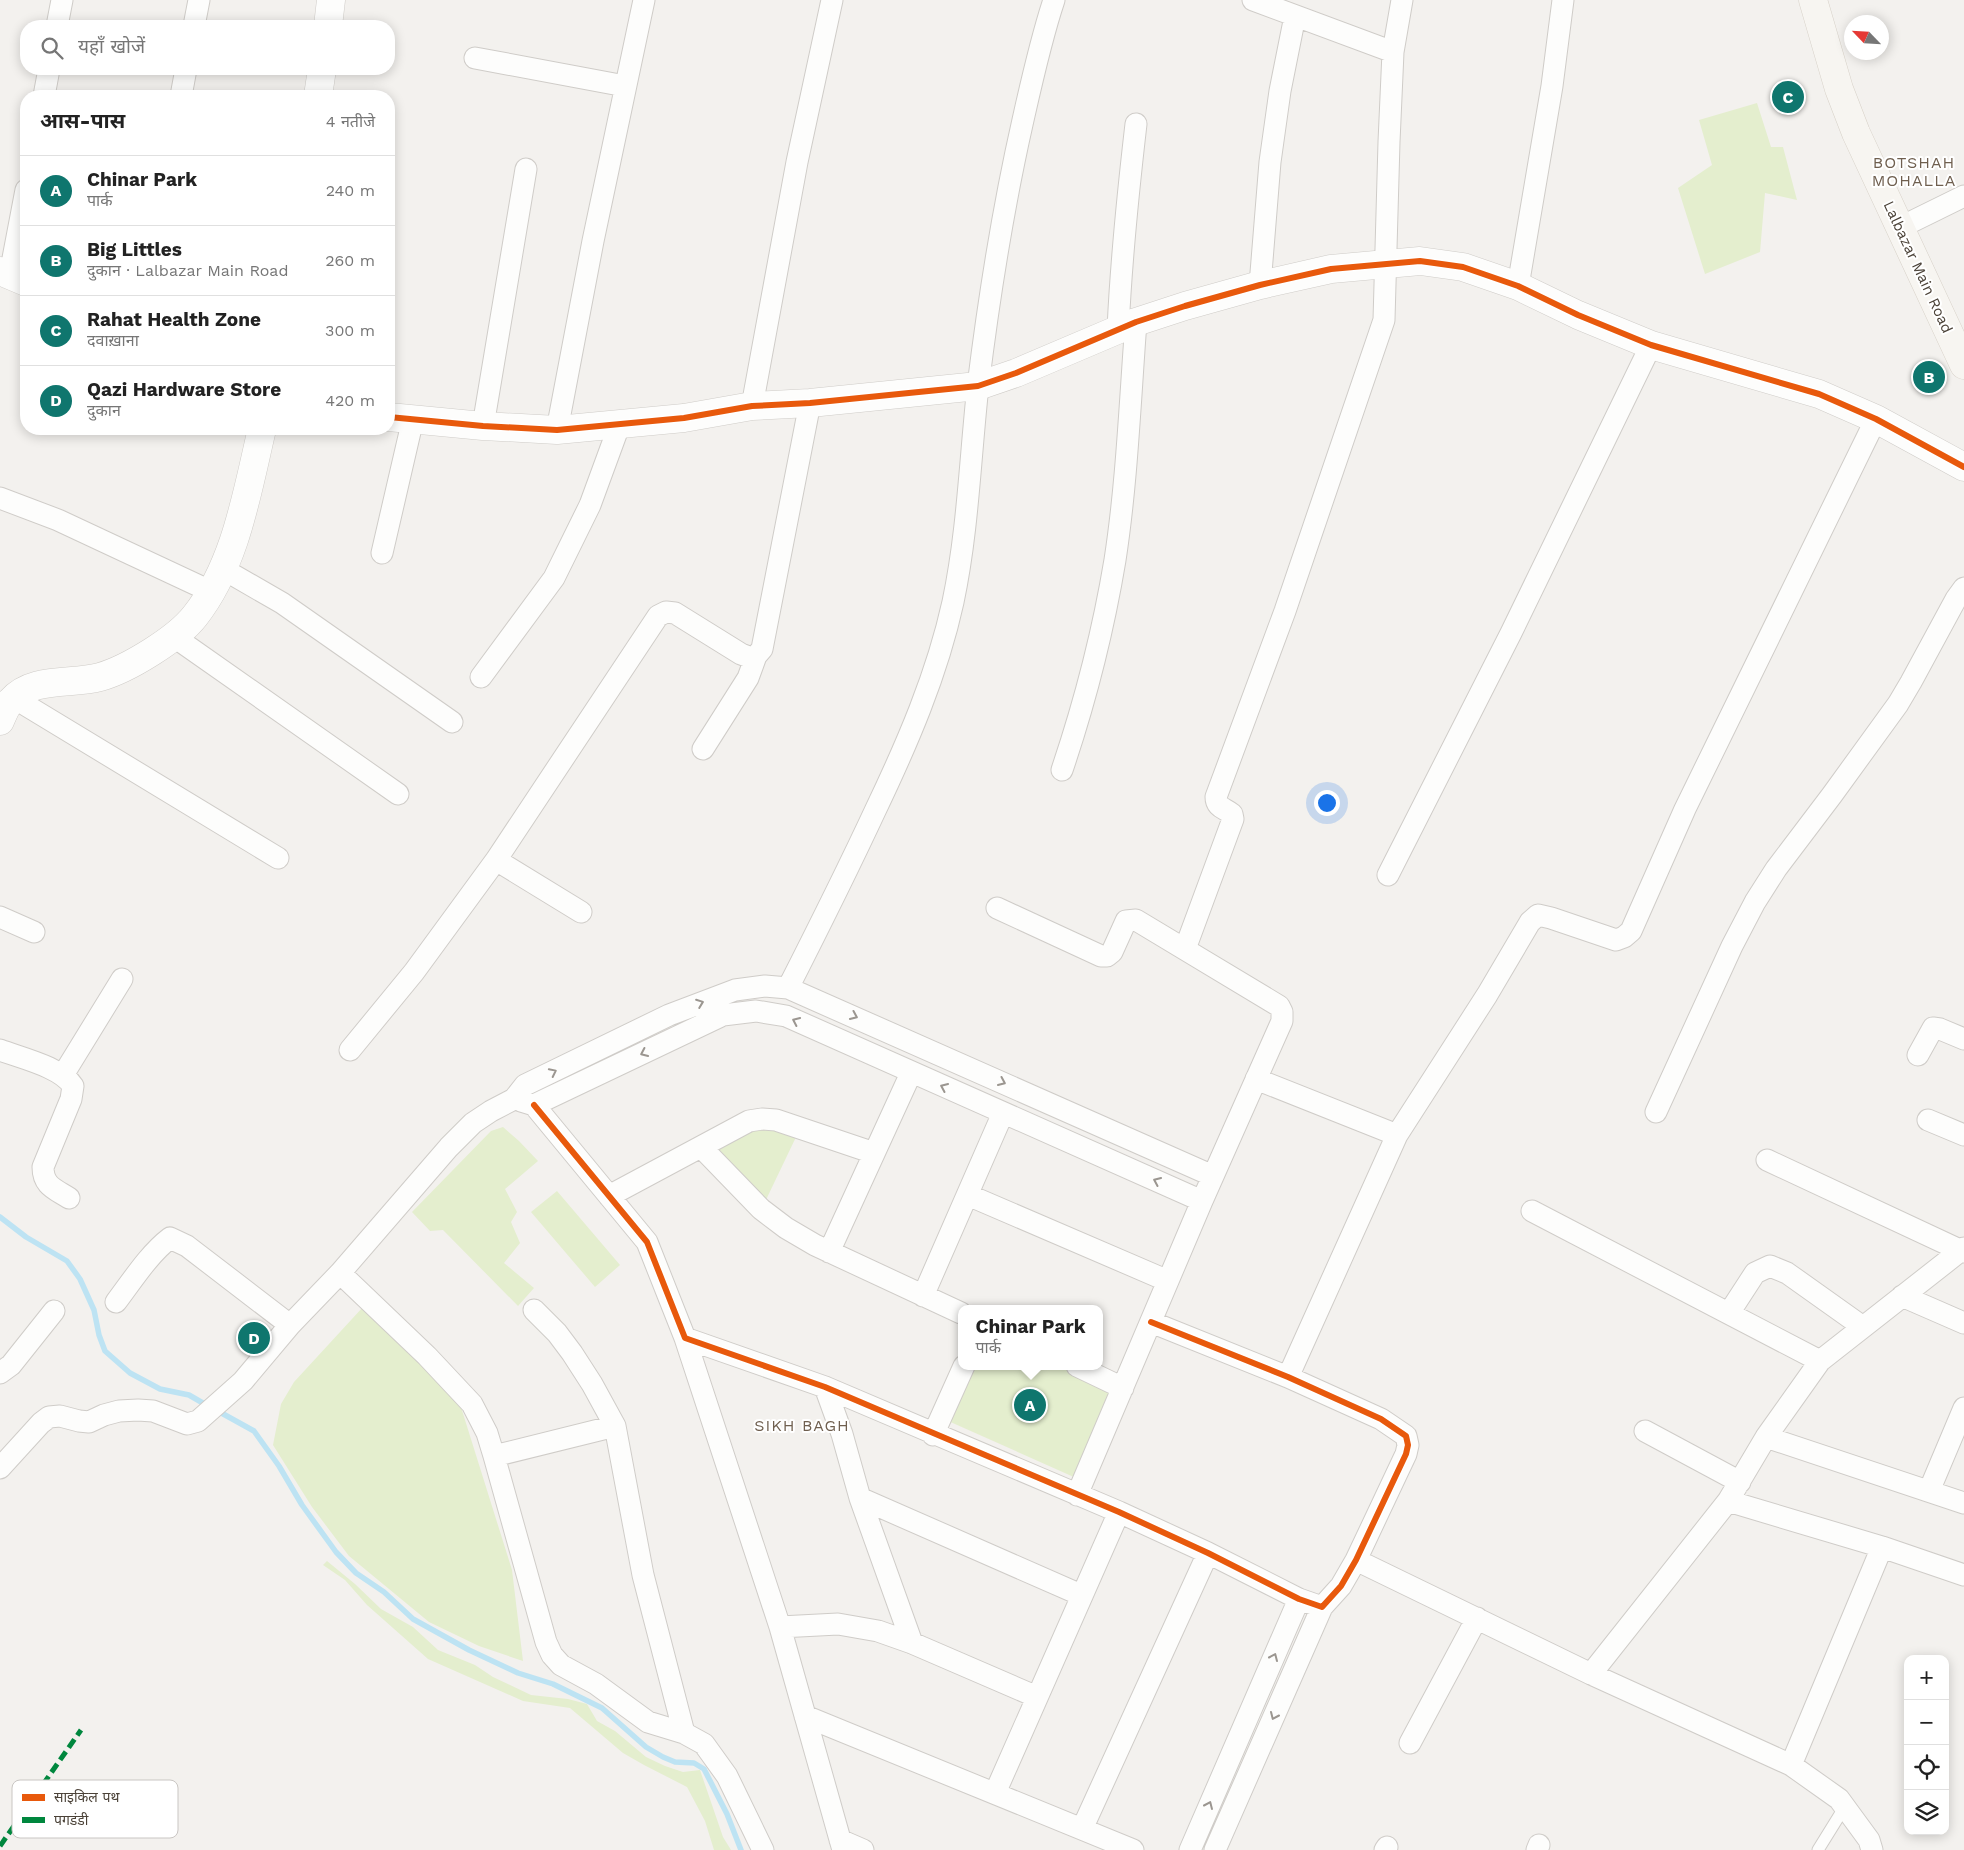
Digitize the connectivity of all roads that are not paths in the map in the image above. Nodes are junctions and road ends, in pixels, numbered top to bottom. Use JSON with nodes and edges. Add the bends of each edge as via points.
{"nodes":[{"id":1,"x":62,"y":0,"type":"edge"},
{"id":2,"x":199,"y":0,"type":"edge"},
{"id":3,"x":331,"y":0,"type":"edge"},
{"id":4,"x":644,"y":0,"type":"edge"},
{"id":5,"x":832,"y":0,"type":"edge"},
{"id":6,"x":1054,"y":0,"type":"edge"},
{"id":7,"x":1253,"y":0,"type":"edge"},
{"id":8,"x":1402,"y":0,"type":"edge"},
{"id":9,"x":1563,"y":0,"type":"edge"},
{"id":10,"x":1813,"y":0,"type":"edge"},
{"id":11,"x":1295,"y":16,"type":"junction"},
{"id":12,"x":58,"y":20,"type":"edge"},
{"id":13,"x":195,"y":20,"type":"edge"},
{"id":14,"x":329,"y":20,"type":"edge"},
{"id":15,"x":1393,"y":52,"type":"junction"},
{"id":16,"x":475,"y":58,"type":"dead end"},
{"id":17,"x":48,"y":75,"type":"edge"},
{"id":18,"x":185,"y":75,"type":"edge"},
{"id":19,"x":321,"y":75,"type":"edge"},
{"id":20,"x":625,"y":86,"type":"junction"},
{"id":21,"x":45,"y":90,"type":"edge"},
{"id":22,"x":183,"y":90,"type":"edge"},
{"id":23,"x":319,"y":90,"type":"edge"},
{"id":24,"x":1136,"y":124,"type":"dead end"},
{"id":25,"x":526,"y":169,"type":"dead end"},
{"id":26,"x":1964,"y":196,"type":"edge"},
{"id":27,"x":20,"y":227,"type":"edge"},
{"id":28,"x":1899,"y":228,"type":"junction"},
{"id":29,"x":1384,"y":264,"type":"junction"},
{"id":30,"x":12,"y":276,"type":"edge"},
{"id":31,"x":1260,"y":285,"type":"junction"},
{"id":32,"x":1518,"y":286,"type":"junction"},
{"id":33,"x":1127,"y":326,"type":"junction"},
{"id":34,"x":1651,"y":345,"type":"junction"},
{"id":35,"x":1964,"y":365,"type":"edge"},
{"id":36,"x":978,"y":386,"type":"junction"},
{"id":37,"x":810,"y":403,"type":"junction"},
{"id":38,"x":752,"y":406,"type":"junction"},
{"id":39,"x":401,"y":418,"type":"edge"},
{"id":40,"x":1876,"y":419,"type":"junction"},
{"id":41,"x":483,"y":426,"type":"junction"},
{"id":42,"x":619,"y":426,"type":"junction"},
{"id":43,"x":557,"y":430,"type":"junction"},
{"id":44,"x":261,"y":435,"type":"edge"},
{"id":45,"x":1964,"y":467,"type":"edge"},
{"id":46,"x":0,"y":498,"type":"edge"},
{"id":47,"x":382,"y":553,"type":"dead end"},
{"id":48,"x":218,"y":581,"type":"junction"},
{"id":49,"x":1964,"y":588,"type":"edge"},
{"id":50,"x":173,"y":636,"type":"junction"},
{"id":51,"x":756,"y":656,"type":"junction"},
{"id":52,"x":481,"y":677,"type":"dead end"},
{"id":53,"x":14,"y":698,"type":"junction"},
{"id":54,"x":0,"y":721,"type":"edge"},
{"id":55,"x":452,"y":722,"type":"dead end"},
{"id":56,"x":703,"y":748,"type":"dead end"},
{"id":57,"x":1062,"y":770,"type":"dead end"},
{"id":58,"x":398,"y":794,"type":"dead end"},
{"id":59,"x":278,"y":858,"type":"dead end"},
{"id":60,"x":496,"y":860,"type":"junction"},
{"id":61,"x":1388,"y":875,"type":"dead end"},
{"id":62,"x":997,"y":908,"type":"dead end"},
{"id":63,"x":581,"y":912,"type":"dead end"},
{"id":64,"x":0,"y":917,"type":"edge"},
{"id":65,"x":34,"y":932,"type":"dead end"},
{"id":66,"x":1185,"y":949,"type":"junction"},
{"id":67,"x":122,"y":979,"type":"dead end"},
{"id":68,"x":788,"y":988,"type":"junction"},
{"id":69,"x":1964,"y":1039,"type":"edge"},
{"id":70,"x":0,"y":1050,"type":"edge"},
{"id":71,"x":350,"y":1050,"type":"dead end"},
{"id":72,"x":1918,"y":1055,"type":"dead end"},
{"id":73,"x":911,"y":1073,"type":"junction"},
{"id":74,"x":63,"y":1075,"type":"junction"},
{"id":75,"x":1256,"y":1080,"type":"junction"},
{"id":76,"x":514,"y":1099,"type":"junction"},
{"id":77,"x":534,"y":1105,"type":"junction"},
{"id":78,"x":1656,"y":1112,"type":"dead end"},
{"id":79,"x":1003,"y":1113,"type":"junction"},
{"id":80,"x":1928,"y":1120,"type":"dead end"},
{"id":81,"x":1397,"y":1135,"type":"junction"},
{"id":82,"x":1964,"y":1135,"type":"edge"},
{"id":83,"x":701,"y":1146,"type":"junction"},
{"id":84,"x":874,"y":1153,"type":"junction"},
{"id":85,"x":1767,"y":1160,"type":"dead end"},
{"id":86,"x":1213,"y":1176,"type":"junction"},
{"id":87,"x":968,"y":1195,"type":"junction"},
{"id":88,"x":609,"y":1196,"type":"junction"},
{"id":89,"x":69,"y":1198,"type":"dead end"},
{"id":90,"x":1202,"y":1201,"type":"junction"},
{"id":91,"x":1532,"y":1212,"type":"dead end"},
{"id":92,"x":1963,"y":1250,"type":"edge"},
{"id":93,"x":828,"y":1252,"type":"junction"},
{"id":94,"x":340,"y":1273,"type":"junction"},
{"id":95,"x":1168,"y":1281,"type":"junction"},
{"id":96,"x":923,"y":1296,"type":"junction"},
{"id":97,"x":1902,"y":1296,"type":"junction"},
{"id":98,"x":116,"y":1302,"type":"dead end"},
{"id":99,"x":534,"y":1310,"type":"dead end"},
{"id":100,"x":54,"y":1311,"type":"dead end"},
{"id":101,"x":958,"y":1312,"type":"edge"},
{"id":102,"x":1729,"y":1313,"type":"junction"},
{"id":103,"x":1151,"y":1322,"type":"junction"},
{"id":104,"x":1964,"y":1323,"type":"edge"},
{"id":105,"x":290,"y":1325,"type":"junction"},
{"id":106,"x":1863,"y":1327,"type":"junction"},
{"id":107,"x":685,"y":1338,"type":"junction"},
{"id":108,"x":1820,"y":1361,"type":"junction"},
{"id":109,"x":962,"y":1370,"type":"edge"},
{"id":110,"x":1085,"y":1370,"type":"edge"},
{"id":111,"x":0,"y":1373,"type":"edge"},
{"id":112,"x":1288,"y":1377,"type":"junction"},
{"id":113,"x":825,"y":1388,"type":"junction"},
{"id":114,"x":1123,"y":1388,"type":"junction"},
{"id":115,"x":1964,"y":1408,"type":"edge"},
{"id":116,"x":616,"y":1426,"type":"junction"},
{"id":117,"x":1646,"y":1431,"type":"dead end"},
{"id":118,"x":933,"y":1435,"type":"junction"},
{"id":119,"x":1766,"y":1437,"type":"junction"},
{"id":120,"x":494,"y":1456,"type":"junction"},
{"id":121,"x":0,"y":1468,"type":"edge"},
{"id":122,"x":1740,"y":1482,"type":"junction"},
{"id":123,"x":1929,"y":1491,"type":"junction"},
{"id":124,"x":1077,"y":1495,"type":"junction"},
{"id":125,"x":860,"y":1498,"type":"junction"},
{"id":126,"x":1728,"y":1501,"type":"junction"},
{"id":127,"x":1964,"y":1503,"type":"edge"},
{"id":128,"x":1119,"y":1512,"type":"junction"},
{"id":129,"x":1882,"y":1546,"type":"junction"},
{"id":130,"x":1208,"y":1553,"type":"junction"},
{"id":131,"x":1356,"y":1560,"type":"junction"},
{"id":132,"x":1964,"y":1575,"type":"edge"},
{"id":133,"x":1081,"y":1595,"type":"junction"},
{"id":134,"x":1299,"y":1599,"type":"junction"},
{"id":135,"x":1322,"y":1608,"type":"junction"},
{"id":136,"x":1477,"y":1618,"type":"junction"},
{"id":137,"x":780,"y":1627,"type":"junction"},
{"id":138,"x":912,"y":1643,"type":"junction"},
{"id":139,"x":1591,"y":1674,"type":"junction"},
{"id":140,"x":1038,"y":1697,"type":"junction"},
{"id":141,"x":805,"y":1716,"type":"junction"},
{"id":142,"x":684,"y":1733,"type":"junction"},
{"id":143,"x":1410,"y":1743,"type":"dead end"},
{"id":144,"x":1791,"y":1764,"type":"junction"},
{"id":145,"x":995,"y":1793,"type":"junction"},
{"id":146,"x":1844,"y":1808,"type":"junction"},
{"id":147,"x":1082,"y":1829,"type":"junction"},
{"id":148,"x":842,"y":1845,"type":"edge"},
{"id":149,"x":763,"y":1850,"type":"edge"},
{"id":150,"x":864,"y":1850,"type":"edge"},
{"id":151,"x":1133,"y":1850,"type":"edge"},
{"id":152,"x":1190,"y":1850,"type":"edge"},
{"id":153,"x":1215,"y":1850,"type":"edge"},
{"id":154,"x":1818,"y":1850,"type":"edge"},
{"id":155,"x":1872,"y":1850,"type":"edge"}],
"edges":[{"from":1,"to":12,"type":"street"},
{"from":2,"to":13,"type":"street"},
{"from":3,"to":14,"type":"street"},
{"from":4,"to":20,"type":"street"},
{"from":5,"to":38,"type":"street","via":[[797,162]]},
{"from":6,"to":36,"type":"street","via":[[1012,166]]},
{"from":7,"to":11,"type":"street"},
{"from":8,"to":15,"type":"street"},
{"from":9,"to":32,"type":"street","via":[[1552,86]]},
{"from":10,"to":28,"type":"main road","name":"Lalbazar Main Road","via":[[1842,98]]},
{"from":11,"to":15,"type":"street"},
{"from":11,"to":31,"type":"street","via":[[1270,162]]},
{"from":15,"to":29,"type":"street"},
{"from":16,"to":20,"type":"street"},
{"from":17,"to":21,"type":"street"},
{"from":18,"to":22,"type":"street"},
{"from":19,"to":23,"type":"street"},
{"from":20,"to":43,"type":"street"},
{"from":24,"to":33,"type":"street","via":[[1126,208]]},
{"from":25,"to":41,"type":"street"},
{"from":26,"to":28,"type":"street"},
{"from":27,"to":30,"type":"street"},
{"from":28,"to":35,"type":"main road","name":"Lalbazar Main Road"},
{"from":29,"to":31,"type":"street","via":[[1331,269]]},
{"from":29,"to":32,"type":"street","via":[[1420,261],[1463,267]]},
{"from":29,"to":66,"type":"street","via":[[1384,320],[1285,611],[1216,797],[1218,806],[1232,814],[1232,819]]},
{"from":31,"to":33,"type":"street"},
{"from":32,"to":34,"type":"street"},
{"from":33,"to":36,"type":"street"},
{"from":33,"to":57,"type":"street","via":[[1127,448],[1115,559],[1081,713]]},
{"from":34,"to":40,"type":"street","via":[[1819,394]]},
{"from":34,"to":61,"type":"street","via":[[1511,633]]},
{"from":36,"to":37,"type":"street"},
{"from":36,"to":68,"type":"street","via":[[964,543],[952,605],[930,684],[902,754],[832,904]]},
{"from":37,"to":38,"type":"street"},
{"from":37,"to":51,"type":"street","via":[[762,649]]},
{"from":38,"to":42,"type":"street"},
{"from":39,"to":41,"type":"street"},
{"from":39,"to":47,"type":"street"},
{"from":40,"to":45,"type":"street"},
{"from":40,"to":81,"type":"street","via":[[1685,809],[1630,931],[1624,938],[1616,940],[1538,915],[1530,922]]},
{"from":41,"to":43,"type":"street"},
{"from":42,"to":43,"type":"street"},
{"from":42,"to":52,"type":"street","via":[[590,505],[554,578]]},
{"from":44,"to":48,"type":"street","via":[[240,520]]},
{"from":46,"to":48,"type":"street"},
{"from":48,"to":50,"type":"street","via":[[193,618]]},
{"from":48,"to":55,"type":"street","via":[[296,612]]},
{"from":49,"to":78,"type":"street","via":[[1898,704],[1755,902]]},
{"from":50,"to":53,"type":"street","via":[[128,667],[99,677],[32,687]]},
{"from":50,"to":58,"type":"street"},
{"from":51,"to":56,"type":"street","via":[[748,678]]},
{"from":51,"to":60,"type":"street","via":[[741,654],[675,613],[666,612],[658,616]]},
{"from":53,"to":54,"type":"street"},
{"from":53,"to":59,"type":"street"},
{"from":60,"to":63,"type":"street"},
{"from":60,"to":71,"type":"street","via":[[414,972]]},
{"from":62,"to":66,"type":"street","via":[[1101,956],[1112,952],[1126,921],[1131,920]]},
{"from":64,"to":65,"type":"street"},
{"from":66,"to":75,"type":"street","via":[[1278,1006],[1282,1012],[1282,1021]]},
{"from":67,"to":74,"type":"street"},
{"from":76,"to":68,"type":"street","one_way":true,"via":[[525,1085],[669,1015],[735,990],[764,986]]},
{"from":68,"to":86,"type":"street","one_way":true},
{"from":69,"to":72,"type":"street","via":[[1933,1028]]},
{"from":70,"to":74,"type":"street"},
{"from":73,"to":77,"type":"street","one_way":true,"via":[[786,1016],[756,1010],[723,1015]]},
{"from":79,"to":73,"type":"street","one_way":true},
{"from":73,"to":84,"type":"street"},
{"from":74,"to":89,"type":"street","via":[[73,1086],[71,1099],[43,1167],[43,1176],[47,1184]]},
{"from":75,"to":81,"type":"street"},
{"from":75,"to":86,"type":"street"},
{"from":76,"to":77,"type":"street"},
{"from":76,"to":94,"type":"street","via":[[473,1123],[449,1147]]},
{"from":77,"to":88,"type":"street"},
{"from":79,"to":87,"type":"street"},
{"from":90,"to":79,"type":"street","one_way":true},
{"from":80,"to":82,"type":"street"},
{"from":81,"to":112,"type":"street"},
{"from":83,"to":84,"type":"street","via":[[749,1121],[762,1119],[776,1120]]},
{"from":83,"to":88,"type":"street"},
{"from":83,"to":93,"type":"street","via":[[760,1209]]},
{"from":84,"to":93,"type":"street"},
{"from":85,"to":92,"type":"street"},
{"from":86,"to":90,"type":"street"},
{"from":87,"to":95,"type":"street"},
{"from":87,"to":96,"type":"street"},
{"from":88,"to":107,"type":"street","via":[[647,1242]]},
{"from":90,"to":95,"type":"street"},
{"from":91,"to":102,"type":"street"},
{"from":92,"to":97,"type":"street"},
{"from":93,"to":96,"type":"street"},
{"from":94,"to":105,"type":"street"},
{"from":94,"to":120,"type":"street","via":[[472,1404]]},
{"from":95,"to":103,"type":"street"},
{"from":96,"to":101,"type":"street"},
{"from":97,"to":104,"type":"street"},
{"from":97,"to":106,"type":"street"},
{"from":98,"to":105,"type":"street","via":[[170,1238],[187,1246]]},
{"from":99,"to":116,"type":"street","via":[[572,1353]]},
{"from":100,"to":111,"type":"street","via":[[11,1365]]},
{"from":102,"to":106,"type":"street","via":[[1755,1273],[1770,1266],[1787,1272]]},
{"from":102,"to":108,"type":"street"},
{"from":103,"to":112,"type":"street"},
{"from":103,"to":114,"type":"street"},
{"from":105,"to":121,"type":"street","via":[[242,1381],[198,1421],[187,1424],[153,1411],[119,1411],[89,1422],[50,1417]]},
{"from":106,"to":108,"type":"street"},
{"from":107,"to":113,"type":"street"},
{"from":107,"to":137,"type":"street"},
{"from":108,"to":119,"type":"street"},
{"from":109,"to":118,"type":"street"},
{"from":110,"to":114,"type":"street"},
{"from":112,"to":131,"type":"street","via":[[1381,1419],[1406,1436],[1406,1454]]},
{"from":113,"to":118,"type":"street"},
{"from":113,"to":125,"type":"street"},
{"from":114,"to":124,"type":"street"},
{"from":115,"to":123,"type":"street"},
{"from":116,"to":120,"type":"street"},
{"from":116,"to":142,"type":"street","via":[[643,1574]]},
{"from":117,"to":122,"type":"street"},
{"from":118,"to":124,"type":"street"},
{"from":119,"to":122,"type":"street"},
{"from":119,"to":123,"type":"street"},
{"from":120,"to":142,"type":"street","via":[[552,1655],[561,1665],[596,1684],[648,1722]]},
{"from":122,"to":126,"type":"street"},
{"from":123,"to":127,"type":"street"},
{"from":124,"to":128,"type":"street"},
{"from":125,"to":133,"type":"street"},
{"from":125,"to":138,"type":"street"},
{"from":126,"to":129,"type":"street"},
{"from":126,"to":139,"type":"street"},
{"from":128,"to":130,"type":"street"},
{"from":128,"to":133,"type":"street"},
{"from":129,"to":132,"type":"street"},
{"from":129,"to":144,"type":"street"},
{"from":130,"to":134,"type":"street"},
{"from":130,"to":147,"type":"street"},
{"from":131,"to":135,"type":"street","via":[[1341,1586]]},
{"from":131,"to":136,"type":"street"},
{"from":133,"to":140,"type":"street"},
{"from":134,"to":135,"type":"street"},
{"from":152,"to":134,"type":"street","one_way":true},
{"from":135,"to":153,"type":"street","one_way":true},
{"from":136,"to":139,"type":"street"},
{"from":136,"to":143,"type":"street"},
{"from":137,"to":138,"type":"street","via":[[838,1624],[878,1631]]},
{"from":137,"to":141,"type":"street"},
{"from":138,"to":140,"type":"street"},
{"from":139,"to":144,"type":"street"},
{"from":140,"to":145,"type":"street"},
{"from":141,"to":145,"type":"street"},
{"from":141,"to":148,"type":"street"},
{"from":142,"to":149,"type":"street","via":[[704,1744],[727,1776]]},
{"from":144,"to":146,"type":"street","via":[[1839,1799]]},
{"from":145,"to":147,"type":"street"},
{"from":146,"to":154,"type":"lane"},
{"from":146,"to":155,"type":"street","via":[[1869,1840]]},
{"from":147,"to":151,"type":"street"},
{"from":148,"to":150,"type":"street"}]}
